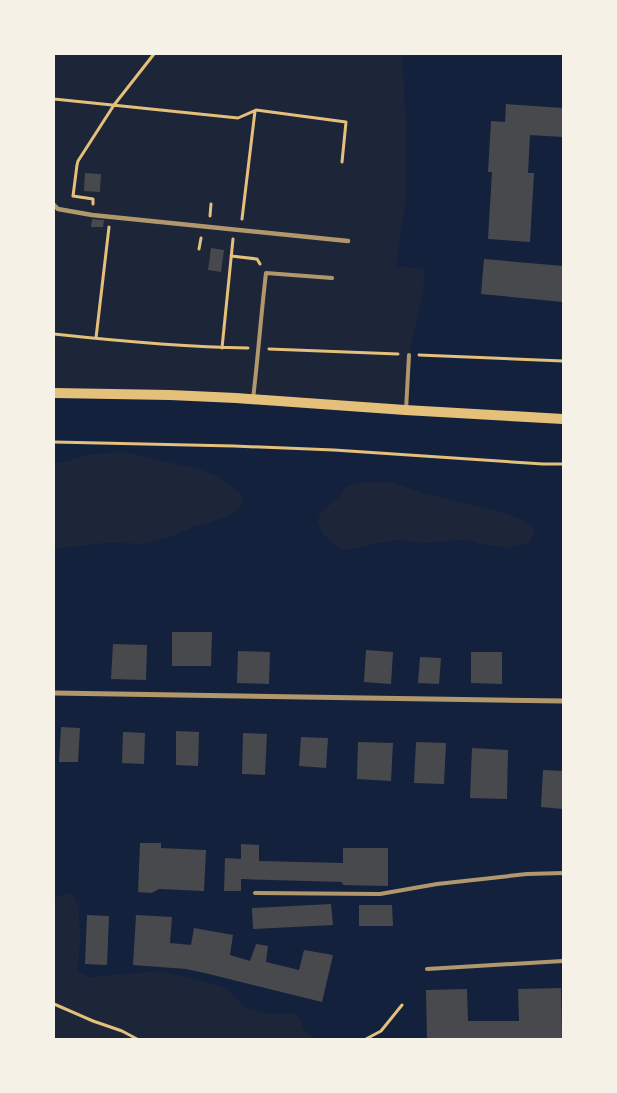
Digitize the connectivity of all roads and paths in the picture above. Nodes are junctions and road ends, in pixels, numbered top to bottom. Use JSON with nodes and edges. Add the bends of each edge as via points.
{"nodes":[{"id":1,"x":154,"y":54,"type":"edge"},
{"id":2,"x":54,"y":99,"type":"edge"},
{"id":3,"x":114,"y":105,"type":"junction"},
{"id":4,"x":256,"y":110,"type":"junction"},
{"id":5,"x":342,"y":162,"type":"dead end"},
{"id":6,"x":54,"y":205,"type":"edge"},
{"id":7,"x":92,"y":215,"type":"junction"},
{"id":8,"x":110,"y":217,"type":"junction"},
{"id":9,"x":234,"y":229,"type":"junction"},
{"id":10,"x":241,"y":230,"type":"junction"},
{"id":11,"x":348,"y":241,"type":"dead end"},
{"id":12,"x":231,"y":256,"type":"junction"},
{"id":13,"x":266,"y":273,"type":"junction"},
{"id":14,"x":332,"y":278,"type":"dead end"},
{"id":15,"x":54,"y":334,"type":"edge"},
{"id":16,"x":96,"y":338,"type":"junction"},
{"id":17,"x":222,"y":348,"type":"junction"},
{"id":18,"x":259,"y":349,"type":"junction"},
{"id":19,"x":409,"y":354,"type":"junction"},
{"id":20,"x":563,"y":361,"type":"edge"},
{"id":21,"x":54,"y":393,"type":"edge"},
{"id":22,"x":252,"y":399,"type":"junction"},
{"id":23,"x":406,"y":410,"type":"junction"},
{"id":24,"x":563,"y":419,"type":"edge"},
{"id":25,"x":54,"y":442,"type":"edge"},
{"id":26,"x":563,"y":464,"type":"edge"},
{"id":27,"x":54,"y":692,"type":"edge"},
{"id":28,"x":563,"y":701,"type":"edge"},
{"id":29,"x":563,"y":873,"type":"edge"},
{"id":30,"x":255,"y":893,"type":"dead end"},
{"id":31,"x":563,"y":961,"type":"edge"},
{"id":32,"x":427,"y":969,"type":"dead end"},
{"id":33,"x":54,"y":1004,"type":"edge"},
{"id":34,"x":402,"y":1005,"type":"dead end"},
{"id":35,"x":137,"y":1039,"type":"edge"},
{"id":36,"x":366,"y":1039,"type":"edge"}],
"edges":[{"from":1,"to":3,"type":"path"},
{"from":2,"to":3,"type":"path"},
{"from":3,"to":4,"type":"path","via":[[238,118]]},
{"from":3,"to":7,"type":"path","via":[[77,165],[73,196],[93,199]]},
{"from":4,"to":5,"type":"path","via":[[346,122]]},
{"from":4,"to":10,"type":"path"},
{"from":6,"to":7,"type":"street","via":[[58,209]]},
{"from":7,"to":8,"type":"street"},
{"from":8,"to":9,"type":"street"},
{"from":8,"to":16,"type":"path"},
{"from":9,"to":10,"type":"street"},
{"from":9,"to":12,"type":"path"},
{"from":10,"to":11,"type":"street"},
{"from":12,"to":13,"type":"path","via":[[257,259]]},
{"from":12,"to":17,"type":"path"},
{"from":13,"to":14,"type":"lane"},
{"from":13,"to":18,"type":"lane"},
{"from":15,"to":16,"type":"path"},
{"from":16,"to":17,"type":"path"},
{"from":17,"to":18,"type":"path"},
{"from":18,"to":19,"type":"path"},
{"from":18,"to":22,"type":"lane"},
{"from":19,"to":20,"type":"path"},
{"from":19,"to":23,"type":"lane"},
{"from":21,"to":22,"type":"main road"},
{"from":22,"to":23,"type":"main road"},
{"from":23,"to":24,"type":"main road"},
{"from":25,"to":26,"type":"path","via":[[334,450]]},
{"from":27,"to":28,"type":"street"},
{"from":29,"to":30,"type":"lane","via":[[437,884],[380,894]]},
{"from":31,"to":32,"type":"lane"},
{"from":33,"to":35,"type":"path"},
{"from":34,"to":36,"type":"path","via":[[381,1031]]}]}
